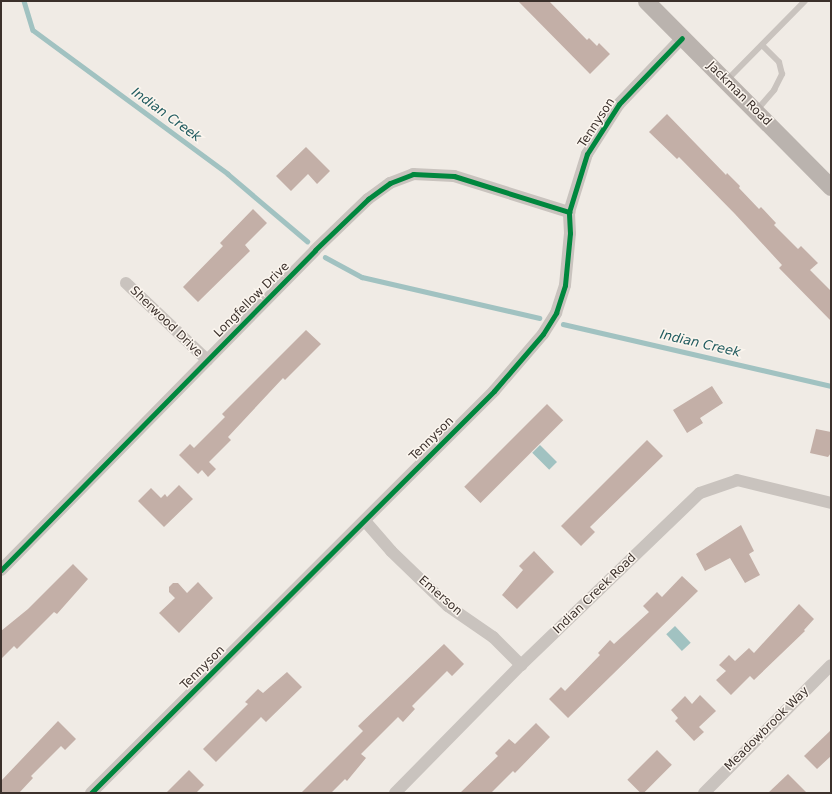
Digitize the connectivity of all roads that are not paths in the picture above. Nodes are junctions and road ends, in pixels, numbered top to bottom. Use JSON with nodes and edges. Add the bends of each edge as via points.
{"nodes":[{"id":1,"x":646,"y":1,"type":"edge"},
{"id":2,"x":805,"y":1,"type":"edge"},
{"id":3,"x":682,"y":38,"type":"junction"},
{"id":4,"x":762,"y":45,"type":"junction"},
{"id":5,"x":726,"y":81,"type":"junction"},
{"id":6,"x":756,"y":111,"type":"junction"},
{"id":7,"x":831,"y":187,"type":"edge"},
{"id":8,"x":569,"y":212,"type":"junction"},
{"id":9,"x":126,"y":283,"type":"dead end"},
{"id":10,"x":207,"y":360,"type":"junction"},
{"id":11,"x":831,"y":503,"type":"edge"},
{"id":12,"x":365,"y":521,"type":"junction"},
{"id":13,"x":1,"y":570,"type":"edge"},
{"id":14,"x":831,"y":665,"type":"edge"},
{"id":15,"x":521,"y":666,"type":"junction"},
{"id":16,"x":91,"y":793,"type":"edge"},
{"id":17,"x":395,"y":793,"type":"edge"},
{"id":18,"x":704,"y":793,"type":"edge"}],
"edges":[{"from":1,"to":3,"type":"street","name":"Jackman Road"},
{"from":2,"to":4,"type":"lane"},
{"from":3,"to":5,"type":"street","name":"Jackman Road"},
{"from":3,"to":8,"type":"street","name":"Tennyson","via":[[619,104],[587,154]]},
{"from":4,"to":5,"type":"lane"},
{"from":4,"to":6,"type":"lane","via":[[779,62],[782,74],[774,90]]},
{"from":5,"to":6,"type":"street","name":"Jackman Road"},
{"from":6,"to":7,"type":"street","name":"Jackman Road"},
{"from":8,"to":10,"type":"street","name":"Longfellow Drive","via":[[454,176],[413,174],[390,183],[368,199],[342,224]]},
{"from":8,"to":12,"type":"street","name":"Tennyson","via":[[570,233],[565,285],[556,312],[543,334],[494,391]]},
{"from":9,"to":10,"type":"street","name":"Sherwood Drive"},
{"from":10,"to":13,"type":"street","name":"Longfellow Drive"},
{"from":11,"to":15,"type":"street","name":"Indian Creek Road","via":[[737,480],[700,493]]},
{"from":12,"to":15,"type":"street","name":"Emerson","via":[[391,551],[448,606],[493,637]]},
{"from":12,"to":16,"type":"street","name":"Tennyson"},
{"from":14,"to":18,"type":"street","name":"Meadowbrook Way"},
{"from":15,"to":17,"type":"street","name":"Indian Creek Road"}]}
